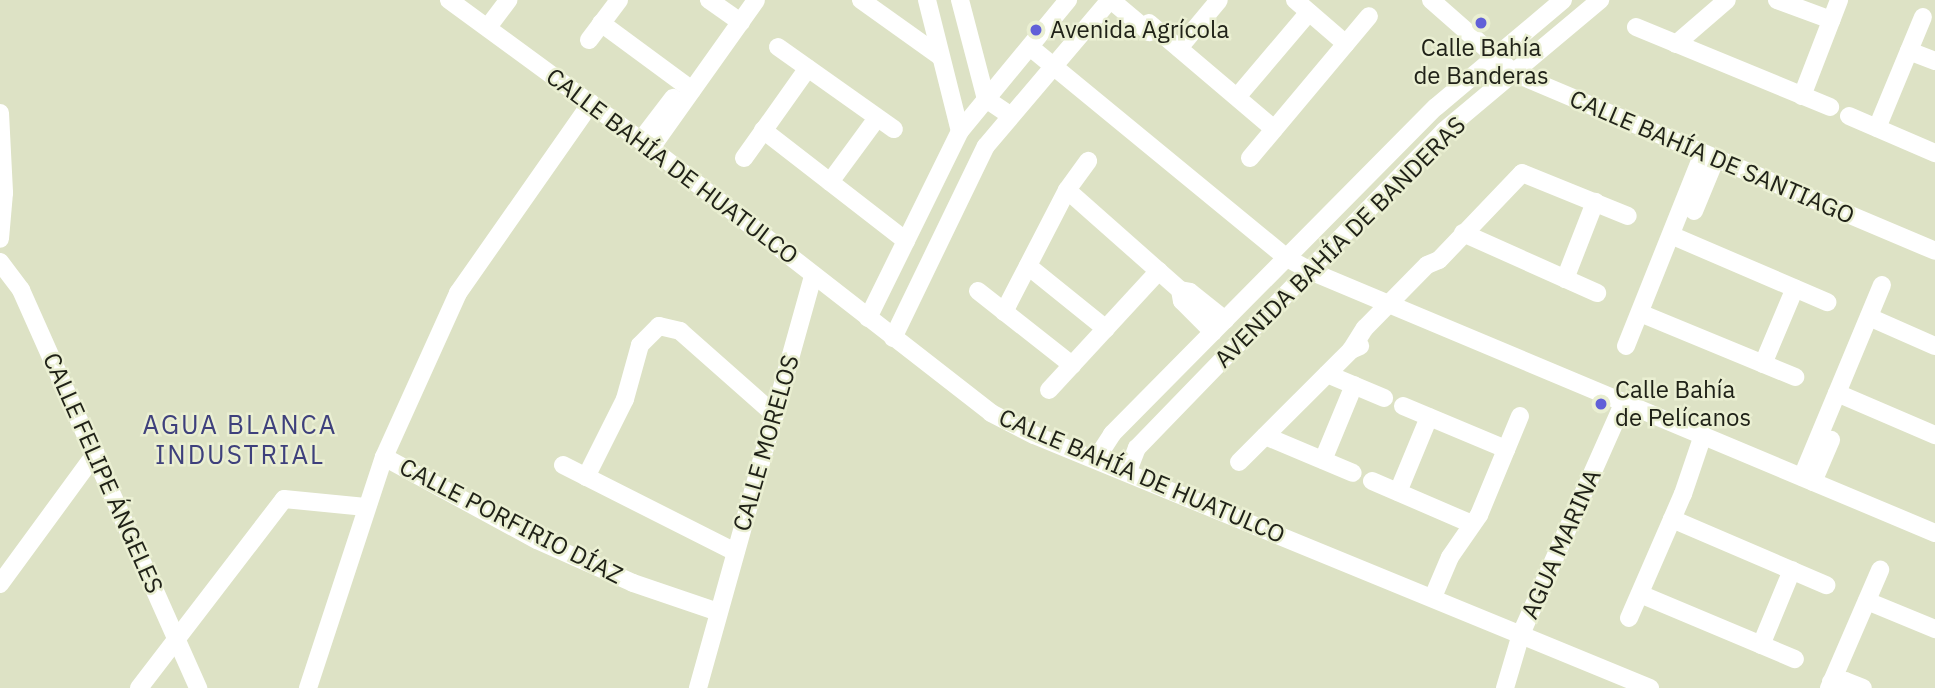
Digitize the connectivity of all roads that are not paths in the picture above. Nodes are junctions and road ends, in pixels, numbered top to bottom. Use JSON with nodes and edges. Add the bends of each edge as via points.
{"nodes":[{"id":1,"x":449,"y":0,"type":"edge"},
{"id":2,"x":508,"y":0,"type":"edge"},
{"id":3,"x":619,"y":0,"type":"edge"},
{"id":4,"x":709,"y":0,"type":"edge"},
{"id":5,"x":756,"y":0,"type":"edge"},
{"id":6,"x":861,"y":0,"type":"edge"},
{"id":7,"x":927,"y":0,"type":"edge"},
{"id":8,"x":960,"y":0,"type":"edge"},
{"id":9,"x":1068,"y":0,"type":"edge"},
{"id":10,"x":1111,"y":0,"type":"edge"},
{"id":11,"x":1129,"y":0,"type":"edge"},
{"id":12,"x":1219,"y":0,"type":"edge"},
{"id":13,"x":1431,"y":0,"type":"edge"},
{"id":14,"x":1563,"y":0,"type":"edge"},
{"id":15,"x":1600,"y":0,"type":"edge"},
{"id":16,"x":1727,"y":0,"type":"edge"},
{"id":17,"x":1777,"y":0,"type":"edge"},
{"id":18,"x":1839,"y":0,"type":"edge"},
{"id":19,"x":1302,"y":6,"type":"edge"},
{"id":20,"x":1369,"y":16,"type":"dead end"},
{"id":21,"x":1923,"y":18,"type":"dead end"},
{"id":22,"x":1831,"y":20,"type":"junction"},
{"id":23,"x":741,"y":22,"type":"junction"},
{"id":24,"x":601,"y":23,"type":"junction"},
{"id":25,"x":1149,"y":23,"type":"junction"},
{"id":26,"x":488,"y":27,"type":"junction"},
{"id":27,"x":1636,"y":27,"type":"dead end"},
{"id":28,"x":589,"y":40,"type":"dead end"},
{"id":29,"x":1346,"y":44,"type":"junction"},
{"id":30,"x":1676,"y":44,"type":"junction"},
{"id":31,"x":778,"y":47,"type":"dead end"},
{"id":32,"x":1030,"y":47,"type":"junction"},
{"id":33,"x":1179,"y":48,"type":"junction"},
{"id":34,"x":1909,"y":51,"type":"junction"},
{"id":35,"x":1497,"y":56,"type":"junction"},
{"id":36,"x":941,"y":57,"type":"junction"},
{"id":37,"x":1935,"y":61,"type":"edge"},
{"id":38,"x":1053,"y":66,"type":"junction"},
{"id":39,"x":808,"y":68,"type":"junction"},
{"id":40,"x":1514,"y":73,"type":"junction"},
{"id":41,"x":688,"y":87,"type":"junction"},
{"id":42,"x":1802,"y":96,"type":"junction"},
{"id":43,"x":1237,"y":97,"type":"junction"},
{"id":44,"x":986,"y":99,"type":"junction"},
{"id":45,"x":591,"y":103,"type":"junction"},
{"id":46,"x":1830,"y":107,"type":"dead end"},
{"id":47,"x":1010,"y":115,"type":"junction"},
{"id":48,"x":1849,"y":116,"type":"dead end"},
{"id":49,"x":877,"y":118,"type":"junction"},
{"id":50,"x":1,"y":124,"type":"edge"},
{"id":51,"x":1877,"y":128,"type":"junction"},
{"id":52,"x":894,"y":129,"type":"dead end"},
{"id":53,"x":763,"y":130,"type":"junction"},
{"id":54,"x":1274,"y":130,"type":"junction"},
{"id":55,"x":960,"y":131,"type":"junction"},
{"id":56,"x":646,"y":144,"type":"junction"},
{"id":57,"x":1935,"y":153,"type":"edge"},
{"id":58,"x":1710,"y":155,"type":"junction"},
{"id":59,"x":744,"y":158,"type":"dead end"},
{"id":60,"x":1250,"y":158,"type":"dead end"},
{"id":61,"x":1088,"y":161,"type":"dead end"},
{"id":62,"x":834,"y":177,"type":"junction"},
{"id":63,"x":1068,"y":190,"type":"junction"},
{"id":64,"x":1595,"y":202,"type":"junction"},
{"id":65,"x":1628,"y":216,"type":"dead end"},
{"id":66,"x":1463,"y":233,"type":"junction"},
{"id":67,"x":909,"y":235,"type":"junction"},
{"id":68,"x":1677,"y":238,"type":"junction"},
{"id":69,"x":0,"y":239,"type":"edge"},
{"id":70,"x":1935,"y":251,"type":"edge"},
{"id":71,"x":1287,"y":258,"type":"junction"},
{"id":72,"x":0,"y":262,"type":"edge"},
{"id":73,"x":1028,"y":266,"type":"junction"},
{"id":74,"x":1159,"y":271,"type":"junction"},
{"id":75,"x":1310,"y":271,"type":"junction"},
{"id":76,"x":813,"y":275,"type":"junction"},
{"id":77,"x":1565,"y":279,"type":"junction"},
{"id":78,"x":1882,"y":285,"type":"dead end"},
{"id":79,"x":1794,"y":288,"type":"junction"},
{"id":80,"x":978,"y":291,"type":"dead end"},
{"id":81,"x":1597,"y":293,"type":"dead end"},
{"id":82,"x":1827,"y":302,"type":"dead end"},
{"id":83,"x":1394,"y":306,"type":"junction"},
{"id":84,"x":1004,"y":312,"type":"junction"},
{"id":85,"x":1640,"y":313,"type":"junction"},
{"id":86,"x":1869,"y":317,"type":"junction"},
{"id":87,"x":868,"y":318,"type":"junction"},
{"id":88,"x":1219,"y":326,"type":"junction"},
{"id":89,"x":1106,"y":329,"type":"junction"},
{"id":90,"x":893,"y":338,"type":"junction"},
{"id":91,"x":1626,"y":346,"type":"dead end"},
{"id":92,"x":1935,"y":346,"type":"edge"},
{"id":93,"x":1763,"y":364,"type":"junction"},
{"id":94,"x":1072,"y":365,"type":"junction"},
{"id":95,"x":1327,"y":374,"type":"junction"},
{"id":96,"x":1795,"y":377,"type":"dead end"},
{"id":97,"x":1354,"y":385,"type":"junction"},
{"id":98,"x":1049,"y":390,"type":"dead end"},
{"id":99,"x":1842,"y":396,"type":"junction"},
{"id":100,"x":1384,"y":398,"type":"dead end"},
{"id":101,"x":1624,"y":402,"type":"junction"},
{"id":102,"x":1403,"y":406,"type":"dead end"},
{"id":103,"x":775,"y":415,"type":"junction"},
{"id":104,"x":1429,"y":416,"type":"junction"},
{"id":105,"x":1520,"y":416,"type":"dead end"},
{"id":106,"x":1935,"y":435,"type":"edge"},
{"id":107,"x":1265,"y":436,"type":"junction"},
{"id":108,"x":1708,"y":438,"type":"junction"},
{"id":109,"x":1506,"y":449,"type":"junction"},
{"id":110,"x":96,"y":453,"type":"junction"},
{"id":111,"x":384,"y":457,"type":"junction"},
{"id":112,"x":1096,"y":459,"type":"junction"},
{"id":113,"x":1323,"y":460,"type":"junction"},
{"id":114,"x":1239,"y":462,"type":"dead end"},
{"id":115,"x":563,"y":465,"type":"dead end"},
{"id":116,"x":1128,"y":471,"type":"junction"},
{"id":117,"x":1353,"y":473,"type":"dead end"},
{"id":118,"x":586,"y":477,"type":"junction"},
{"id":119,"x":1807,"y":479,"type":"junction"},
{"id":120,"x":1372,"y":481,"type":"dead end"},
{"id":121,"x":1398,"y":492,"type":"junction"},
{"id":122,"x":366,"y":507,"type":"junction"},
{"id":123,"x":1672,"y":519,"type":"junction"},
{"id":124,"x":1472,"y":524,"type":"junction"},
{"id":125,"x":1935,"y":533,"type":"edge"},
{"id":126,"x":735,"y":552,"type":"junction"},
{"id":127,"x":1791,"y":570,"type":"junction"},
{"id":128,"x":1880,"y":570,"type":"dead end"},
{"id":129,"x":0,"y":584,"type":"edge"},
{"id":130,"x":1826,"y":585,"type":"dead end"},
{"id":131,"x":1640,"y":593,"type":"junction"},
{"id":132,"x":1439,"y":600,"type":"junction"},
{"id":133,"x":1867,"y":601,"type":"junction"},
{"id":134,"x":718,"y":612,"type":"junction"},
{"id":135,"x":1629,"y":618,"type":"dead end"},
{"id":136,"x":1935,"y":629,"type":"edge"},
{"id":137,"x":1521,"y":634,"type":"junction"},
{"id":138,"x":177,"y":639,"type":"junction"},
{"id":139,"x":1760,"y":645,"type":"junction"},
{"id":140,"x":1795,"y":659,"type":"dead end"},
{"id":141,"x":1837,"y":682,"type":"edge"},
{"id":142,"x":139,"y":688,"type":"edge"},
{"id":143,"x":198,"y":688,"type":"edge"},
{"id":144,"x":308,"y":688,"type":"edge"},
{"id":145,"x":698,"y":688,"type":"edge"},
{"id":146,"x":1505,"y":688,"type":"edge"},
{"id":147,"x":1650,"y":688,"type":"edge"},
{"id":148,"x":1863,"y":688,"type":"edge"}],
"edges":[{"from":1,"to":26,"type":"street","name":"CALLE BAHÍA DE HUATULCO"},
{"from":2,"to":26,"type":"street"},
{"from":3,"to":24,"type":"street"},
{"from":4,"to":23,"type":"street"},
{"from":5,"to":23,"type":"street"},
{"from":6,"to":36,"type":"street"},
{"from":7,"to":36,"type":"street"},
{"from":8,"to":44,"type":"street"},
{"from":9,"to":32,"type":"street"},
{"from":10,"to":25,"type":"street","via":[[1149,32]]},
{"from":10,"to":38,"type":"street"},
{"from":11,"to":25,"type":"street","via":[[1156,22]]},
{"from":12,"to":33,"type":"street"},
{"from":13,"to":35,"type":"street","name":"CALLE BAHÍA DE SANTIAGO"},
{"from":14,"to":35,"type":"street","name":"AVENIDA BAHÍA DE BANDERAS"},
{"from":15,"to":40,"type":"street","name":"AVENIDA BAHÍA DE BANDERAS"},
{"from":16,"to":30,"type":"street"},
{"from":17,"to":22,"type":"street"},
{"from":18,"to":22,"type":"street"},
{"from":19,"to":29,"type":"street"},
{"from":19,"to":43,"type":"street"},
{"from":20,"to":29,"type":"street"},
{"from":21,"to":34,"type":"street"},
{"from":22,"to":42,"type":"street"},
{"from":23,"to":41,"type":"street"},
{"from":24,"to":28,"type":"street"},
{"from":24,"to":41,"type":"street"},
{"from":25,"to":33,"type":"street"},
{"from":26,"to":45,"type":"street","name":"CALLE BAHÍA DE HUATULCO"},
{"from":27,"to":30,"type":"street"},
{"from":29,"to":54,"type":"street"},
{"from":30,"to":42,"type":"street"},
{"from":31,"to":39,"type":"street"},
{"from":32,"to":38,"type":"street"},
{"from":32,"to":44,"type":"street"},
{"from":33,"to":43,"type":"street"},
{"from":34,"to":37,"type":"street"},
{"from":34,"to":51,"type":"street"},
{"from":35,"to":40,"type":"street","name":"CALLE BAHÍA DE SANTIAGO"},
{"from":35,"to":71,"type":"street","name":"AVENIDA BAHÍA DE BANDERAS","via":[[1436,107]]},
{"from":36,"to":55,"type":"street"},
{"from":38,"to":47,"type":"street"},
{"from":38,"to":71,"type":"street"},
{"from":39,"to":49,"type":"street"},
{"from":39,"to":53,"type":"street"},
{"from":40,"to":58,"type":"street","name":"CALLE BAHÍA DE SANTIAGO"},
{"from":40,"to":75,"type":"street","name":"AVENIDA BAHÍA DE BANDERAS","via":[[1444,131]]},
{"from":41,"to":56,"type":"street"},
{"from":42,"to":46,"type":"street"},
{"from":43,"to":54,"type":"street"},
{"from":44,"to":47,"type":"street"},
{"from":44,"to":55,"type":"street"},
{"from":45,"to":56,"type":"street","name":"CALLE BAHÍA DE HUATULCO"},
{"from":45,"to":111,"type":"street","via":[[471,270]]},
{"from":47,"to":90,"type":"street","via":[[986,145]]},
{"from":48,"to":51,"type":"street"},
{"from":49,"to":52,"type":"street"},
{"from":49,"to":62,"type":"street"},
{"from":50,"to":69,"type":"street"},
{"from":51,"to":57,"type":"street"},
{"from":53,"to":59,"type":"street"},
{"from":53,"to":62,"type":"street"},
{"from":54,"to":60,"type":"street"},
{"from":55,"to":67,"type":"street"},
{"from":56,"to":76,"type":"street","name":"CALLE BAHÍA DE HUATULCO"},
{"from":58,"to":68,"type":"street"},
{"from":58,"to":70,"type":"street","name":"CALLE BAHÍA DE SANTIAGO"},
{"from":61,"to":63,"type":"street"},
{"from":62,"to":67,"type":"street"},
{"from":63,"to":73,"type":"street"},
{"from":63,"to":74,"type":"street"},
{"from":64,"to":65,"type":"street"},
{"from":64,"to":66,"type":"street","via":[[1522,173]]},
{"from":64,"to":77,"type":"street"},
{"from":66,"to":77,"type":"street"},
{"from":66,"to":83,"type":"street","via":[[1438,260],[1437,271]]},
{"from":67,"to":87,"type":"street"},
{"from":68,"to":79,"type":"street"},
{"from":68,"to":85,"type":"street"},
{"from":71,"to":75,"type":"street"},
{"from":71,"to":88,"type":"street","name":"AVENIDA BAHÍA DE BANDERAS"},
{"from":72,"to":110,"type":"street","name":"CALLE FELIPE ÁNGELES","via":[[20,290]]},
{"from":73,"to":84,"type":"street"},
{"from":73,"to":89,"type":"street"},
{"from":74,"to":88,"type":"street","via":[[1180,290],[1190,292]]},
{"from":74,"to":89,"type":"street"},
{"from":75,"to":83,"type":"street"},
{"from":75,"to":116,"type":"street","name":"AVENIDA BAHÍA DE BANDERAS","via":[[1137,448]]},
{"from":76,"to":87,"type":"street","name":"CALLE BAHÍA DE HUATULCO"},
{"from":76,"to":103,"type":"street","name":"CALLE MORELOS"},
{"from":77,"to":81,"type":"street"},
{"from":78,"to":86,"type":"street"},
{"from":79,"to":82,"type":"street"},
{"from":79,"to":93,"type":"street"},
{"from":80,"to":84,"type":"street"},
{"from":83,"to":95,"type":"street","via":[[1363,345],[1351,350]]},
{"from":83,"to":101,"type":"street"},
{"from":84,"to":94,"type":"street"},
{"from":85,"to":91,"type":"street"},
{"from":85,"to":93,"type":"street"},
{"from":86,"to":92,"type":"street"},
{"from":86,"to":99,"type":"street"},
{"from":87,"to":90,"type":"street","name":"CALLE BAHÍA DE HUATULCO"},
{"from":88,"to":112,"type":"street","name":"AVENIDA BAHÍA DE BANDERAS","via":[[1112,434]]},
{"from":89,"to":94,"type":"street"},
{"from":90,"to":112,"type":"street","name":"CALLE BAHÍA DE HUATULCO","via":[[991,413]]},
{"from":93,"to":96,"type":"street"},
{"from":94,"to":98,"type":"street"},
{"from":95,"to":97,"type":"street"},
{"from":95,"to":107,"type":"street"},
{"from":97,"to":100,"type":"street"},
{"from":97,"to":113,"type":"street"},
{"from":99,"to":106,"type":"street"},
{"from":99,"to":119,"type":"street"},
{"from":101,"to":108,"type":"street"},
{"from":101,"to":137,"type":"street","name":"AGUA MARINA"},
{"from":102,"to":104,"type":"street"},
{"from":103,"to":118,"type":"street","via":[[680,331],[659,326],[640,345],[625,399]]},
{"from":103,"to":126,"type":"street","name":"CALLE MORELOS"},
{"from":104,"to":109,"type":"street"},
{"from":104,"to":121,"type":"street"},
{"from":105,"to":109,"type":"street"},
{"from":107,"to":113,"type":"street"},
{"from":107,"to":114,"type":"street"},
{"from":108,"to":119,"type":"street"},
{"from":108,"to":123,"type":"street","via":[[1694,485],[1683,494]]},
{"from":109,"to":124,"type":"street"},
{"from":110,"to":129,"type":"street"},
{"from":110,"to":138,"type":"street","name":"CALLE FELIPE ÁNGELES"},
{"from":111,"to":122,"type":"street"},
{"from":111,"to":134,"type":"street","name":"CALLE PORFIRIO DÍAZ","via":[[537,540],[633,583]]},
{"from":112,"to":116,"type":"street","name":"CALLE BAHÍA DE HUATULCO"},
{"from":113,"to":117,"type":"street"},
{"from":115,"to":118,"type":"street"},
{"from":116,"to":132,"type":"street","name":"CALLE BAHÍA DE HUATULCO"},
{"from":118,"to":126,"type":"street"},
{"from":119,"to":125,"type":"street"},
{"from":120,"to":121,"type":"street"},
{"from":121,"to":124,"type":"street"},
{"from":122,"to":138,"type":"street","via":[[284,499]]},
{"from":122,"to":144,"type":"street"},
{"from":123,"to":127,"type":"street"},
{"from":123,"to":131,"type":"street"},
{"from":124,"to":132,"type":"street","via":[[1450,557]]},
{"from":126,"to":134,"type":"street","name":"CALLE MORELOS"},
{"from":127,"to":130,"type":"street"},
{"from":127,"to":139,"type":"street"},
{"from":128,"to":133,"type":"street"},
{"from":131,"to":135,"type":"street"},
{"from":131,"to":139,"type":"street"},
{"from":132,"to":137,"type":"street","name":"CALLE BAHÍA DE HUATULCO"},
{"from":133,"to":136,"type":"street"},
{"from":133,"to":141,"type":"street"},
{"from":134,"to":145,"type":"street","name":"CALLE MORELOS"},
{"from":137,"to":146,"type":"street","name":"AGUA MARINA"},
{"from":137,"to":147,"type":"street","name":"CALLE BAHÍA DE HUATULCO"},
{"from":138,"to":142,"type":"street"},
{"from":138,"to":143,"type":"street","name":"CALLE FELIPE ÁNGELES"},
{"from":139,"to":140,"type":"street"},
{"from":141,"to":148,"type":"street"}]}
